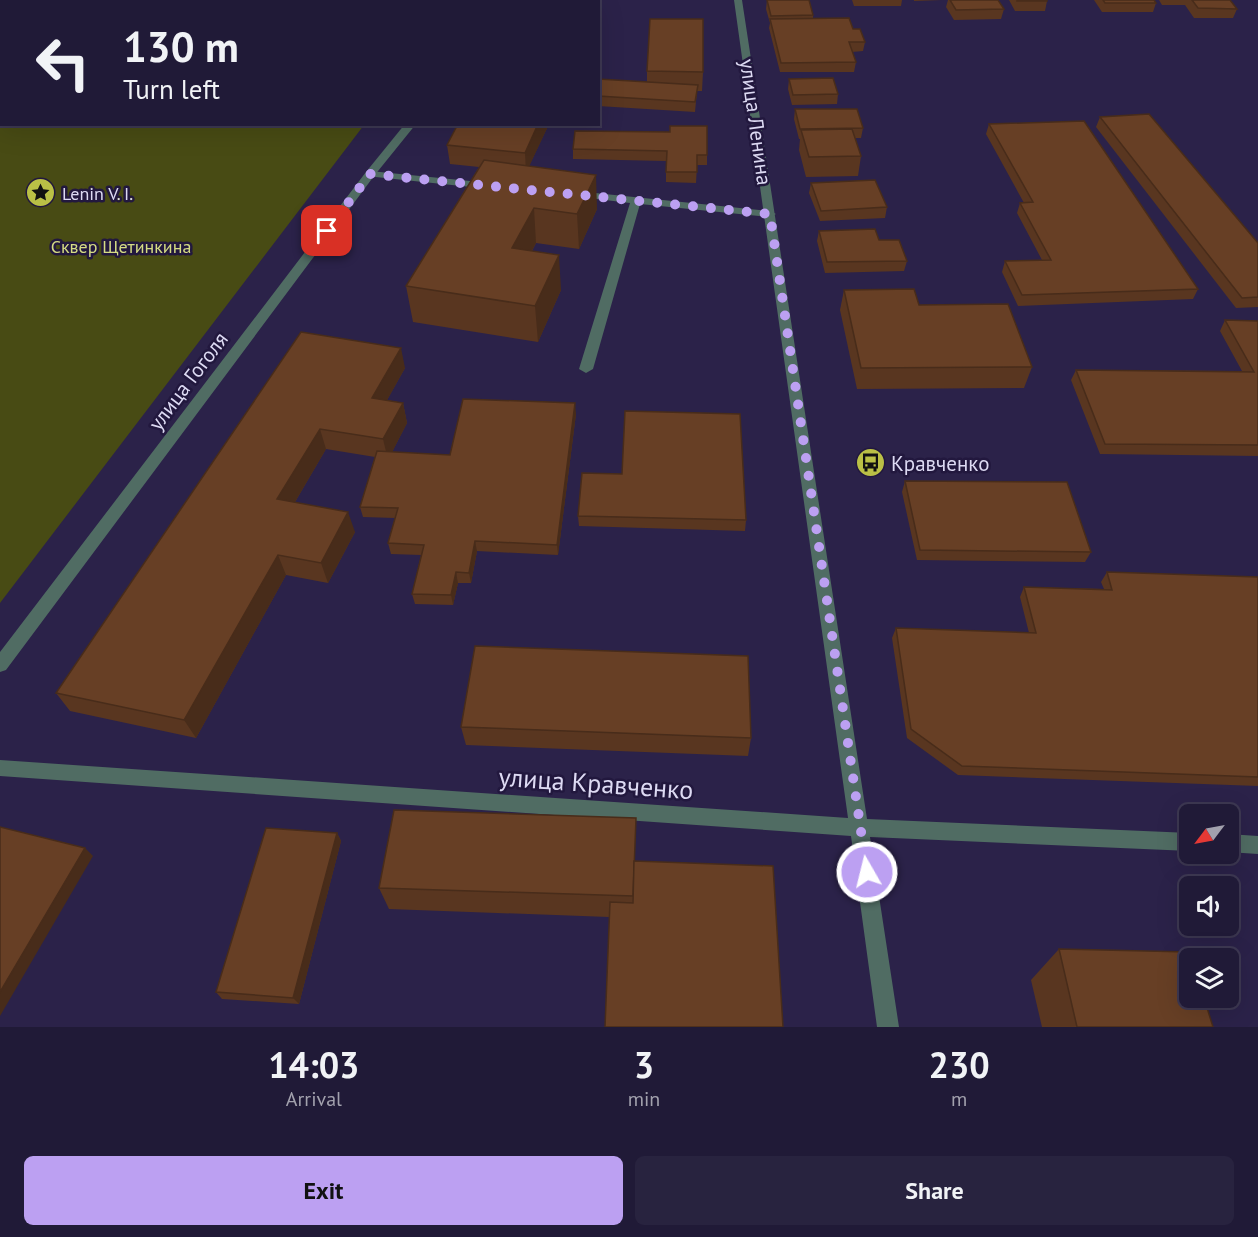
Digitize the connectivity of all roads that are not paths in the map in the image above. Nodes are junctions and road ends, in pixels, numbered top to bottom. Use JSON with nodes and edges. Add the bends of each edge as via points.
{"nodes":[{"id":1,"x":738,"y":0,"type":"edge"},
{"id":2,"x":409,"y":126,"type":"edge"},
{"id":3,"x":370,"y":174,"type":"junction"},
{"id":4,"x":508,"y":188,"type":"edge"},
{"id":5,"x":565,"y":193,"type":"edge"},
{"id":6,"x":636,"y":201,"type":"junction"},
{"id":7,"x":770,"y":214,"type":"junction"},
{"id":8,"x":586,"y":369,"type":"dead end"},
{"id":9,"x":0,"y":665,"type":"edge"},
{"id":10,"x":0,"y":768,"type":"edge"},
{"id":11,"x":861,"y":828,"type":"junction"},
{"id":12,"x":1179,"y":842,"type":"edge"},
{"id":13,"x":1239,"y":844,"type":"edge"},
{"id":14,"x":1258,"y":845,"type":"edge"},
{"id":15,"x":888,"y":1027,"type":"edge"}],
"edges":[{"from":1,"to":7,"type":"street","name":"улица Ленина"},
{"from":2,"to":3,"type":"street","name":"улица Гоголя"},
{"from":3,"to":4,"type":"street"},
{"from":3,"to":9,"type":"street","name":"улица Гоголя"},
{"from":5,"to":6,"type":"street"},
{"from":6,"to":7,"type":"street"},
{"from":6,"to":8,"type":"street"},
{"from":7,"to":11,"type":"street","name":"улица Ленина"},
{"from":10,"to":11,"type":"street","name":"улица Кравченко"},
{"from":11,"to":12,"type":"street","name":"улица Кравченко"},
{"from":11,"to":15,"type":"street","name":"улица Ленина"},
{"from":13,"to":14,"type":"street"}]}
